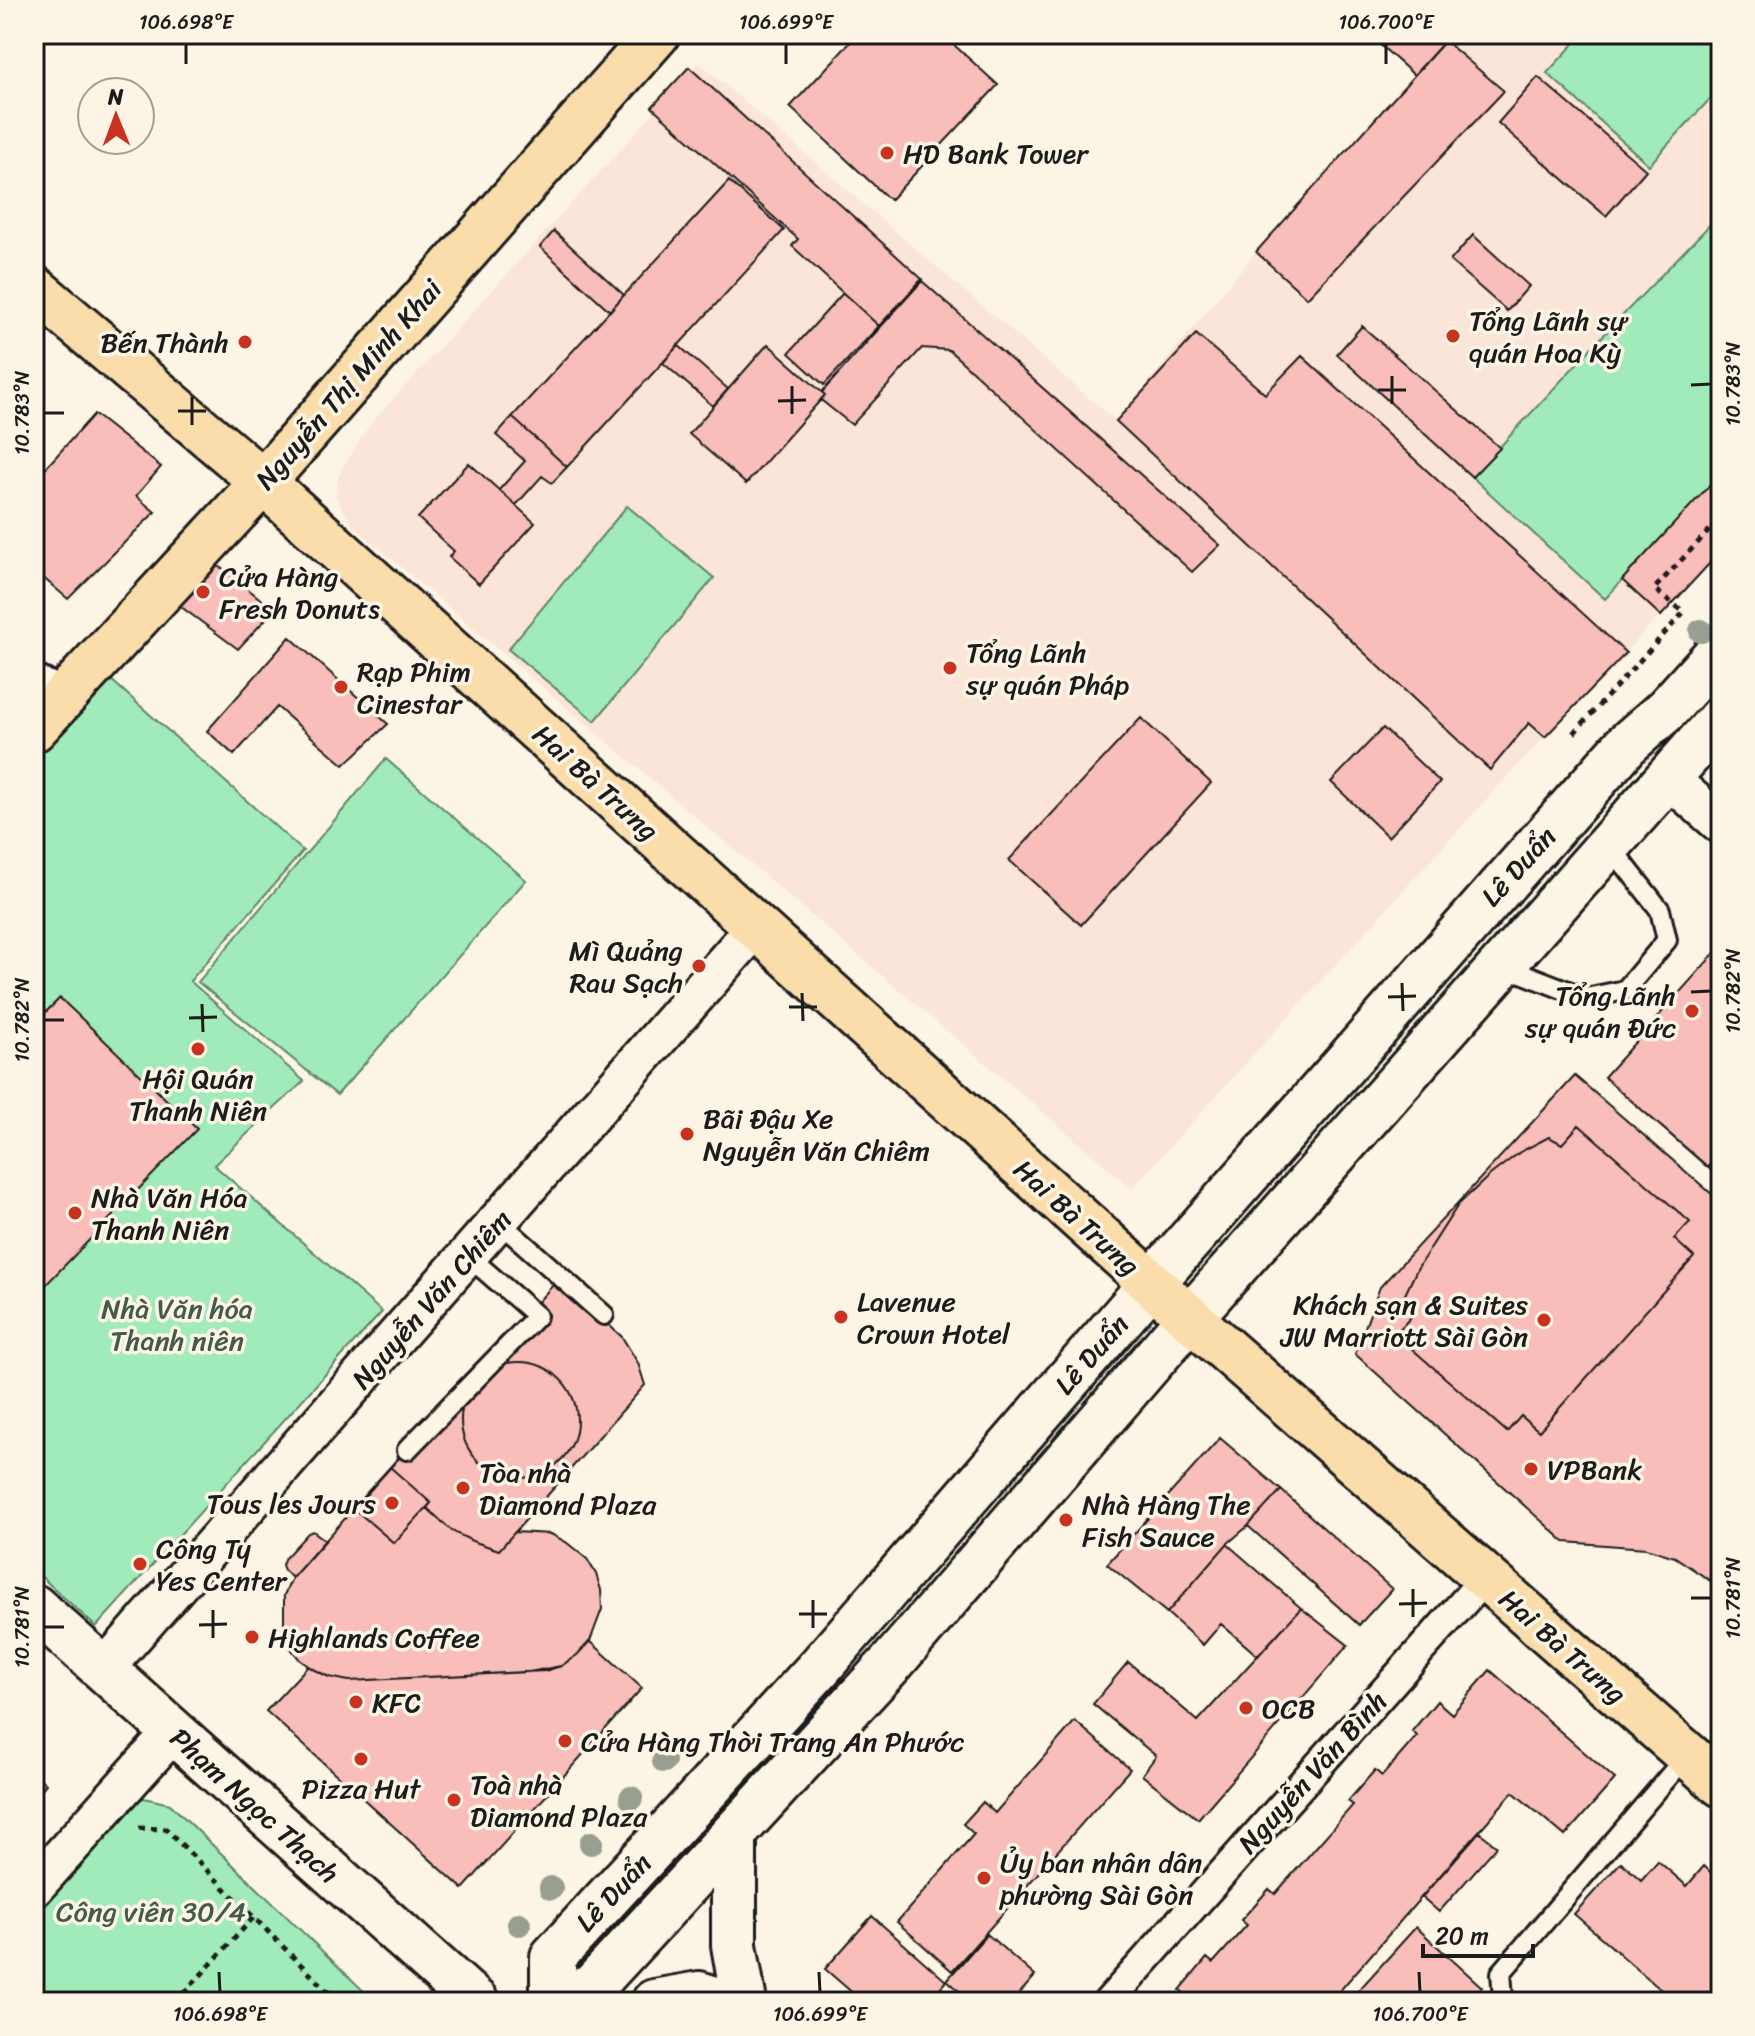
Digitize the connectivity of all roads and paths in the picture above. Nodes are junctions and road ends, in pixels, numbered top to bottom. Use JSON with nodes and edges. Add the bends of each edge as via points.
{"nodes":[{"id":1,"x":657,"y":34,"type":"edge"},
{"id":2,"x":34,"y":288,"type":"edge"},
{"id":3,"x":263,"y":482,"type":"junction"},
{"id":4,"x":1721,"y":518,"type":"edge"},
{"id":5,"x":1721,"y":649,"type":"edge"},
{"id":6,"x":52,"y":687,"type":"edge"},
{"id":7,"x":1721,"y":718,"type":"edge"},
{"id":8,"x":34,"y":729,"type":"edge"},
{"id":9,"x":1574,"y":733,"type":"dead end"},
{"id":10,"x":1627,"y":744,"type":"junction"},
{"id":11,"x":1668,"y":778,"type":"junction"},
{"id":12,"x":1721,"y":824,"type":"edge"},
{"id":13,"x":1609,"y":845,"type":"junction"},
{"id":14,"x":756,"y":927,"type":"junction"},
{"id":15,"x":1435,"y":960,"type":"junction"},
{"id":16,"x":1488,"y":979,"type":"junction"},
{"id":17,"x":498,"y":1221,"type":"junction"},
{"id":18,"x":468,"y":1256,"type":"junction"},
{"id":19,"x":1151,"y":1284,"type":"junction"},
{"id":20,"x":604,"y":1315,"type":"dead end"},
{"id":21,"x":1190,"y":1318,"type":"junction"},
{"id":22,"x":407,"y":1450,"type":"dead end"},
{"id":23,"x":958,"y":1509,"type":"junction"},
{"id":24,"x":995,"y":1542,"type":"junction"},
{"id":25,"x":1485,"y":1578,"type":"junction"},
{"id":26,"x":34,"y":1607,"type":"edge"},
{"id":27,"x":104,"y":1669,"type":"junction"},
{"id":28,"x":818,"y":1669,"type":"junction"},
{"id":29,"x":855,"y":1701,"type":"junction"},
{"id":30,"x":173,"y":1732,"type":"junction"},
{"id":31,"x":1688,"y":1754,"type":"junction"},
{"id":32,"x":1721,"y":1784,"type":"edge"},
{"id":33,"x":126,"y":1832,"type":"dead end"},
{"id":34,"x":734,"y":1835,"type":"junction"},
{"id":35,"x":34,"y":1887,"type":"edge"},
{"id":36,"x":254,"y":1917,"type":"junction"},
{"id":37,"x":551,"y":2000,"type":"edge"},
{"id":38,"x":176,"y":2002,"type":"edge"},
{"id":39,"x":338,"y":2002,"type":"edge"},
{"id":40,"x":476,"y":2002,"type":"edge"},
{"id":41,"x":654,"y":2002,"type":"edge"},
{"id":42,"x":724,"y":2002,"type":"edge"},
{"id":43,"x":744,"y":2002,"type":"edge"},
{"id":44,"x":1108,"y":2002,"type":"edge"},
{"id":45,"x":1509,"y":2002,"type":"edge"}],
"edges":[{"from":1,"to":3,"type":"main road","name":"Nguyễn Thị Minh Khai"},
{"from":2,"to":3,"type":"main road","name":"Hai Bà Trưng"},
{"from":3,"to":6,"type":"main road","name":"Nguyễn Thị Minh Khai"},
{"from":3,"to":14,"type":"main road","name":"Hai Bà Trưng"},
{"from":4,"to":9,"type":"path","via":[[1654,589],[1684,612]]},
{"from":5,"to":10,"type":"main road","name":"Lê Duẩn"},
{"from":6,"to":8,"type":"main road","name":"Nguyễn Thị Minh Khai"},
{"from":7,"to":11,"type":"main road","name":"Lê Duẩn"},
{"from":10,"to":11,"type":"main road"},
{"from":10,"to":15,"type":"main road","name":"Lê Duẩn"},
{"from":11,"to":12,"type":"street"},
{"from":11,"to":13,"type":"main road","name":"Lê Duẩn"},
{"from":13,"to":16,"type":"main road","name":"Lê Duẩn"},
{"from":13,"to":16,"type":"lane","via":[[1660,910],[1667,940],[1625,990],[1586,998]]},
{"from":14,"to":17,"type":"street","name":"Nguyễn Văn Chiêm"},
{"from":14,"to":19,"type":"main road","name":"Hai Bà Trưng"},
{"from":15,"to":16,"type":"main road"},
{"from":15,"to":19,"type":"main road","name":"Lê Duẩn"},
{"from":16,"to":21,"type":"main road","name":"Lê Duẩn"},
{"from":17,"to":18,"type":"street","name":"Nguyễn Văn Chiêm"},
{"from":17,"to":20,"type":"lane"},
{"from":18,"to":22,"type":"lane","via":[[537,1316]]},
{"from":18,"to":27,"type":"street","name":"Nguyễn Văn Chiêm"},
{"from":19,"to":21,"type":"main road","name":"Hai Bà Trưng"},
{"from":19,"to":23,"type":"main road","name":"Lê Duẩn"},
{"from":21,"to":24,"type":"main road","name":"Lê Duẩn"},
{"from":21,"to":25,"type":"main road","name":"Hai Bà Trưng"},
{"from":23,"to":24,"type":"main road"},
{"from":23,"to":28,"type":"main road","name":"Lê Duẩn"},
{"from":24,"to":29,"type":"main road","name":"Lê Duẩn"},
{"from":25,"to":31,"type":"main road","name":"Hai Bà Trưng"},
{"from":25,"to":44,"type":"street","name":"Nguyễn Văn Bình"},
{"from":26,"to":27,"type":"main road","name":"Phạm Ngọc Thạch"},
{"from":27,"to":30,"type":"main road","name":"Phạm Ngọc Thạch"},
{"from":28,"to":29,"type":"main road"},
{"from":28,"to":37,"type":"main road","name":"Lê Duẩn","via":[[553,1957]]},
{"from":29,"to":34,"type":"main road","name":"Lê Duẩn"},
{"from":30,"to":35,"type":"street"},
{"from":30,"to":40,"type":"main road","name":"Phạm Ngọc Thạch"},
{"from":31,"to":32,"type":"main road","name":"Hai Bà Trưng"},
{"from":31,"to":45,"type":"lane","via":[[1501,1973],[1503,1997]]},
{"from":33,"to":36,"type":"path","via":[[166,1829]]},
{"from":34,"to":37,"type":"main road","name":"Lê Duẩn","via":[[591,1988]]},
{"from":34,"to":43,"type":"main road","via":[[734,1945]]},
{"from":36,"to":38,"type":"path"},
{"from":36,"to":39,"type":"path"},
{"from":41,"to":42,"type":"main road","via":[[699,1994]]}]}
